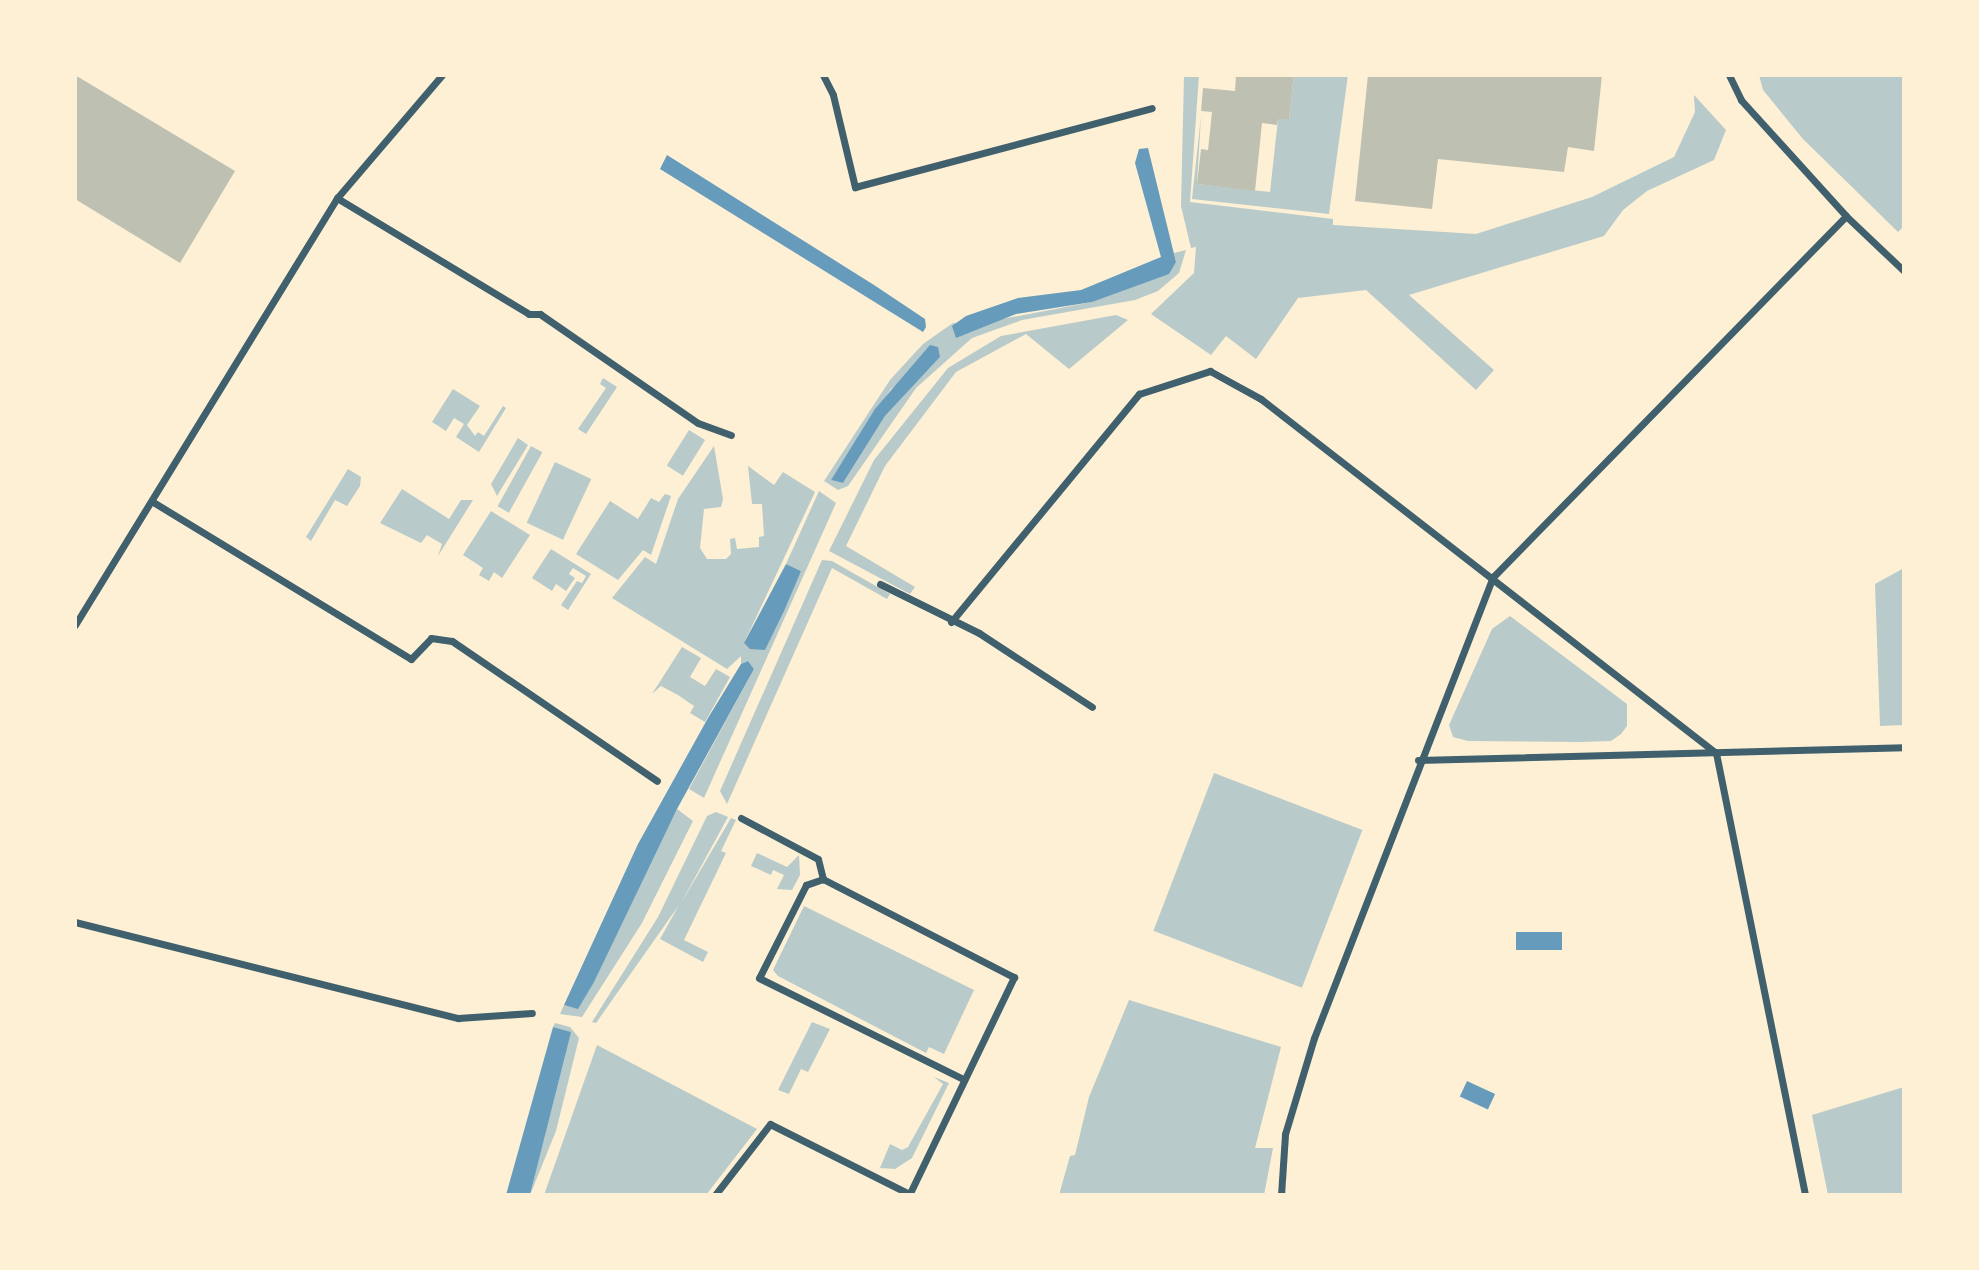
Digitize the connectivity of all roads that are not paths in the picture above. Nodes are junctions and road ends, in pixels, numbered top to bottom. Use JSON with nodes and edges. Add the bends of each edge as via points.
{"nodes":[{"id":1,"x":442,"y":75,"type":"edge"},
{"id":2,"x":822,"y":75,"type":"edge"},
{"id":3,"x":1729,"y":75,"type":"edge"},
{"id":4,"x":1152,"y":108,"type":"dead end"},
{"id":5,"x":337,"y":198,"type":"junction"},
{"id":6,"x":1846,"y":216,"type":"junction"},
{"id":7,"x":1904,"y":271,"type":"edge"},
{"id":8,"x":731,"y":435,"type":"dead end"},
{"id":9,"x":153,"y":502,"type":"junction"},
{"id":10,"x":1493,"y":577,"type":"junction"},
{"id":11,"x":880,"y":584,"type":"dead end"},
{"id":12,"x":951,"y":622,"type":"junction"},
{"id":13,"x":75,"y":625,"type":"edge"},
{"id":14,"x":1092,"y":707,"type":"dead end"},
{"id":15,"x":1904,"y":747,"type":"edge"},
{"id":16,"x":1716,"y":753,"type":"junction"},
{"id":17,"x":1418,"y":760,"type":"junction"},
{"id":18,"x":657,"y":781,"type":"dead end"},
{"id":19,"x":741,"y":818,"type":"dead end"},
{"id":20,"x":823,"y":879,"type":"junction"},
{"id":21,"x":75,"y":922,"type":"edge"},
{"id":22,"x":532,"y":1013,"type":"dead end"},
{"id":23,"x":963,"y":1079,"type":"junction"},
{"id":24,"x":910,"y":1194,"type":"edge"},
{"id":25,"x":715,"y":1195,"type":"edge"},
{"id":26,"x":1281,"y":1195,"type":"edge"},
{"id":27,"x":1805,"y":1195,"type":"edge"}],
"edges":[{"from":1,"to":5,"type":"street"},
{"from":2,"to":4,"type":"street","via":[[833,94],[855,187]]},
{"from":3,"to":6,"type":"street","via":[[1741,100]]},
{"from":5,"to":8,"type":"street","via":[[529,314],[540,314],[698,423]]},
{"from":5,"to":9,"type":"street"},
{"from":6,"to":7,"type":"street"},
{"from":6,"to":10,"type":"street"},
{"from":9,"to":13,"type":"street"},
{"from":9,"to":18,"type":"street","via":[[411,659],[431,638],[452,641]]},
{"from":10,"to":12,"type":"street","via":[[1261,399],[1210,371],[1139,394]]},
{"from":10,"to":16,"type":"street"},
{"from":10,"to":17,"type":"street"},
{"from":11,"to":12,"type":"street"},
{"from":12,"to":14,"type":"street","via":[[979,634]]},
{"from":15,"to":16,"type":"street"},
{"from":16,"to":17,"type":"street"},
{"from":16,"to":27,"type":"street"},
{"from":17,"to":26,"type":"street","via":[[1314,1038],[1285,1134]]},
{"from":19,"to":20,"type":"street","via":[[818,859]]},
{"from":20,"to":23,"type":"street","via":[[1014,977]]},
{"from":20,"to":23,"type":"street","via":[[806,886],[760,978]]},
{"from":21,"to":22,"type":"street","via":[[458,1018]]},
{"from":23,"to":24,"type":"street"},
{"from":24,"to":25,"type":"street","via":[[770,1124]]}]}
